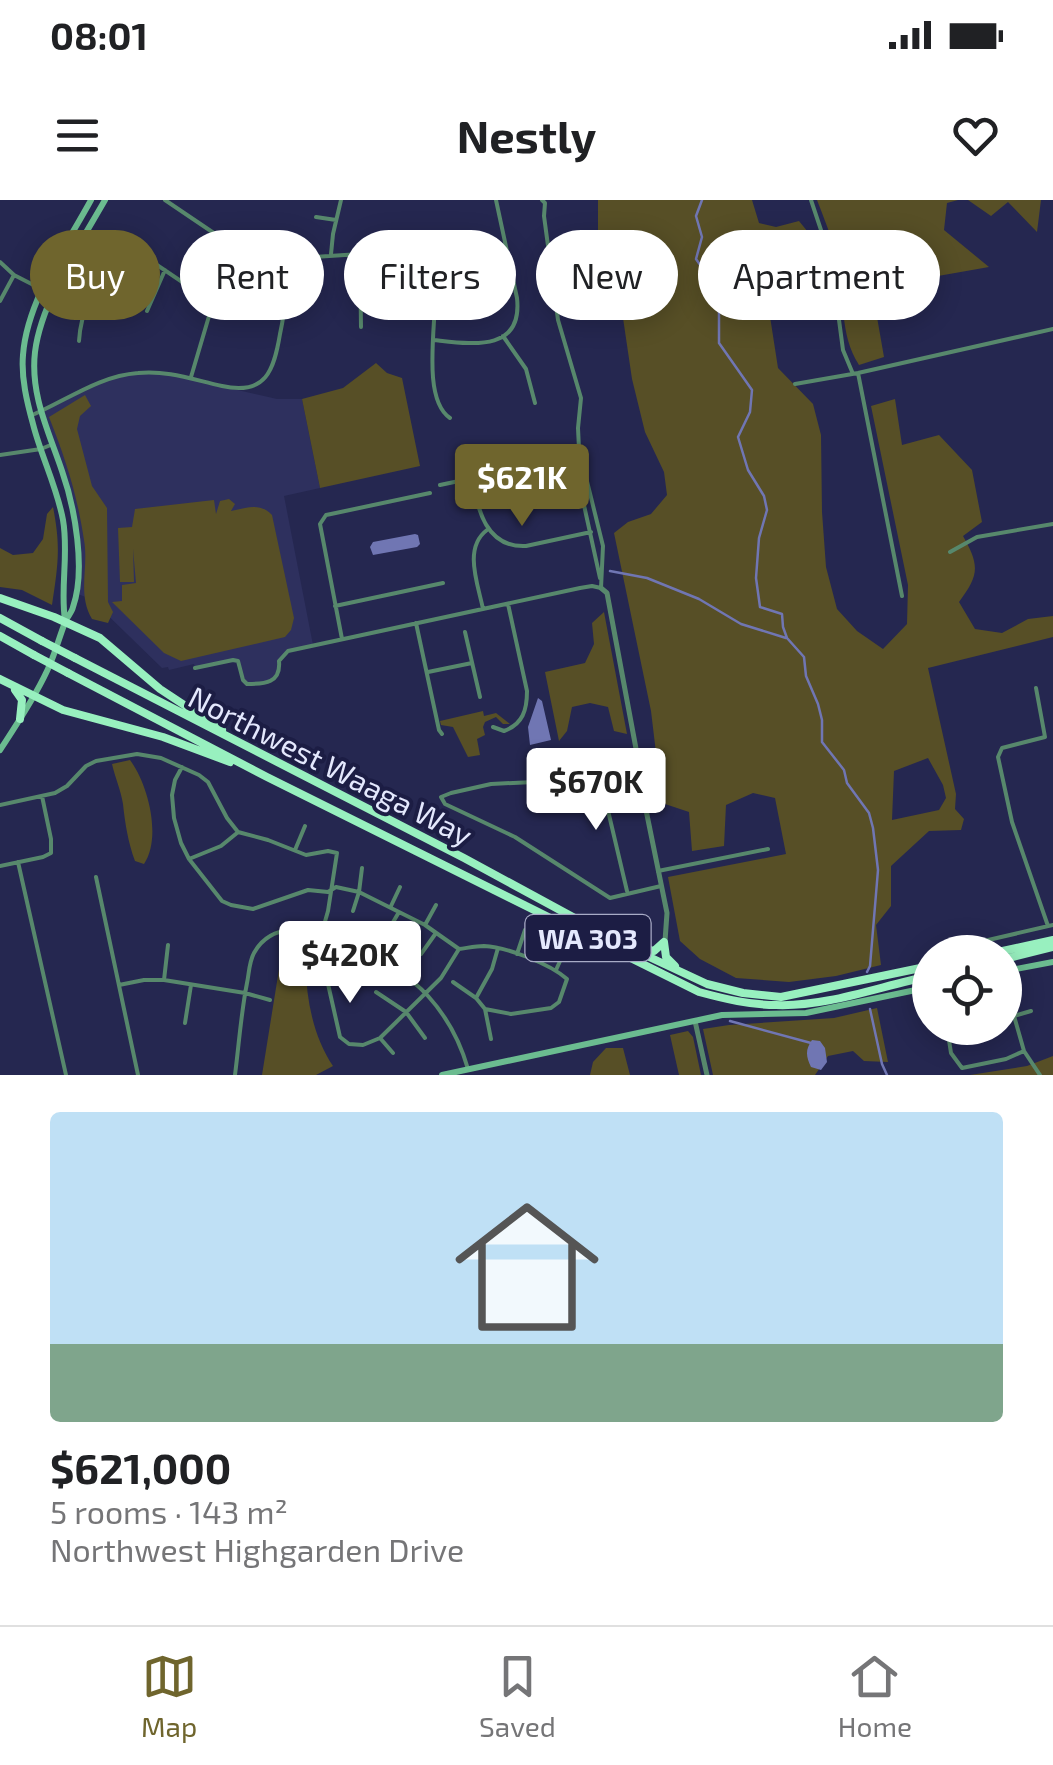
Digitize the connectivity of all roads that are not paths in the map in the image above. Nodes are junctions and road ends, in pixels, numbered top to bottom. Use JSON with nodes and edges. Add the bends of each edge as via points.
{"nodes":[{"id":1,"x":91,"y":200,"type":"edge"},
{"id":2,"x":106,"y":200,"type":"edge"},
{"id":3,"x":165,"y":200,"type":"edge"},
{"id":4,"x":341,"y":200,"type":"edge"},
{"id":5,"x":496,"y":200,"type":"edge"},
{"id":6,"x":542,"y":200,"type":"edge"},
{"id":7,"x":811,"y":200,"type":"edge"},
{"id":8,"x":316,"y":217,"type":"dead end"},
{"id":9,"x":336,"y":220,"type":"junction"},
{"id":10,"x":75,"y":230,"type":"edge"},
{"id":11,"x":89,"y":230,"type":"edge"},
{"id":12,"x":209,"y":230,"type":"edge"},
{"id":13,"x":331,"y":255,"type":"junction"},
{"id":14,"x":344,"y":255,"type":"edge"},
{"id":15,"x":0,"y":262,"type":"edge"},
{"id":16,"x":165,"y":270,"type":"junction"},
{"id":17,"x":14,"y":275,"type":"junction"},
{"id":18,"x":180,"y":280,"type":"edge"},
{"id":19,"x":160,"y":281,"type":"edge"},
{"id":20,"x":30,"y":283,"type":"edge"},
{"id":21,"x":0,"y":301,"type":"edge"},
{"id":22,"x":30,"y":320,"type":"edge"},
{"id":23,"x":43,"y":320,"type":"edge"},
{"id":24,"x":208,"y":320,"type":"edge"},
{"id":25,"x":361,"y":320,"type":"edge"},
{"id":26,"x":435,"y":320,"type":"edge"},
{"id":27,"x":361,"y":327,"type":"dead end"},
{"id":28,"x":1053,"y":330,"type":"edge"},
{"id":29,"x":503,"y":336,"type":"junction"},
{"id":30,"x":434,"y":340,"type":"junction"},
{"id":31,"x":79,"y":341,"type":"dead end"},
{"id":32,"x":856,"y":374,"type":"junction"},
{"id":33,"x":190,"y":377,"type":"junction"},
{"id":34,"x":796,"y":384,"type":"dead end"},
{"id":35,"x":536,"y":403,"type":"dead end"},
{"id":36,"x":41,"y":412,"type":"junction"},
{"id":37,"x":30,"y":416,"type":"junction"},
{"id":38,"x":450,"y":418,"type":"dead end"},
{"id":39,"x":52,"y":444,"type":"junction"},
{"id":40,"x":41,"y":448,"type":"junction"},
{"id":41,"x":0,"y":454,"type":"edge"},
{"id":42,"x":536,"y":468,"type":"junction"},
{"id":43,"x":527,"y":471,"type":"dead end"},
{"id":44,"x":497,"y":473,"type":"dead end"},
{"id":45,"x":472,"y":479,"type":"junction"},
{"id":46,"x":440,"y":485,"type":"dead end"},
{"id":47,"x":430,"y":493,"type":"dead end"},
{"id":48,"x":536,"y":502,"type":"dead end"},
{"id":49,"x":1053,"y":524,"type":"edge"},
{"id":50,"x":489,"y":529,"type":"junction"},
{"id":51,"x":591,"y":532,"type":"junction"},
{"id":52,"x":950,"y":552,"type":"dead end"},
{"id":53,"x":444,"y":583,"type":"dead end"},
{"id":54,"x":601,"y":586,"type":"junction"},
{"id":55,"x":902,"y":596,"type":"dead end"},
{"id":56,"x":0,"y":598,"type":"edge"},
{"id":57,"x":508,"y":604,"type":"junction"},
{"id":58,"x":335,"y":606,"type":"junction"},
{"id":59,"x":483,"y":609,"type":"junction"},
{"id":60,"x":0,"y":618,"type":"edge"},
{"id":61,"x":65,"y":622,"type":"junction"},
{"id":62,"x":416,"y":622,"type":"junction"},
{"id":63,"x":465,"y":632,"type":"dead end"},
{"id":64,"x":0,"y":636,"type":"edge"},
{"id":65,"x":342,"y":639,"type":"junction"},
{"id":66,"x":472,"y":663,"type":"junction"},
{"id":67,"x":195,"y":668,"type":"dead end"},
{"id":68,"x":427,"y":673,"type":"junction"},
{"id":69,"x":4,"y":682,"type":"edge"},
{"id":70,"x":1036,"y":688,"type":"dead end"},
{"id":71,"x":34,"y":697,"type":"junction"},
{"id":72,"x":480,"y":697,"type":"dead end"},
{"id":73,"x":20,"y":718,"type":"junction"},
{"id":74,"x":494,"y":727,"type":"dead end"},
{"id":75,"x":442,"y":734,"type":"dead end"},
{"id":76,"x":246,"y":746,"type":"junction"},
{"id":77,"x":0,"y":750,"type":"edge"},
{"id":78,"x":638,"y":754,"type":"junction"},
{"id":79,"x":596,"y":764,"type":"junction"},
{"id":80,"x":182,"y":767,"type":"junction"},
{"id":81,"x":267,"y":776,"type":"junction"},
{"id":82,"x":42,"y":796,"type":"junction"},
{"id":83,"x":0,"y":805,"type":"edge"},
{"id":84,"x":305,"y":826,"type":"dead end"},
{"id":85,"x":238,"y":832,"type":"junction"},
{"id":86,"x":768,"y":849,"type":"dead end"},
{"id":87,"x":295,"y":850,"type":"junction"},
{"id":88,"x":189,"y":859,"type":"junction"},
{"id":89,"x":18,"y":862,"type":"junction"},
{"id":90,"x":0,"y":866,"type":"edge"},
{"id":91,"x":362,"y":868,"type":"dead end"},
{"id":92,"x":658,"y":871,"type":"junction"},
{"id":93,"x":96,"y":877,"type":"dead end"},
{"id":94,"x":661,"y":886,"type":"junction"},
{"id":95,"x":400,"y":887,"type":"dead end"},
{"id":96,"x":332,"y":889,"type":"junction"},
{"id":97,"x":360,"y":892,"type":"junction"},
{"id":98,"x":628,"y":893,"type":"junction"},
{"id":99,"x":390,"y":906,"type":"junction"},
{"id":100,"x":436,"y":906,"type":"dead end"},
{"id":101,"x":354,"y":911,"type":"dead end"},
{"id":102,"x":399,"y":912,"type":"junction"},
{"id":103,"x":1050,"y":925,"type":"edge"},
{"id":104,"x":425,"y":926,"type":"junction"},
{"id":105,"x":389,"y":929,"type":"dead end"},
{"id":106,"x":525,"y":930,"type":"dead end"},
{"id":107,"x":322,"y":933,"type":"junction"},
{"id":108,"x":436,"y":933,"type":"junction"},
{"id":109,"x":1008,"y":935,"type":"edge"},
{"id":110,"x":612,"y":937,"type":"junction"},
{"id":111,"x":1053,"y":940,"type":"edge"},
{"id":112,"x":664,"y":942,"type":"junction"},
{"id":113,"x":294,"y":943,"type":"dead end"},
{"id":114,"x":168,"y":946,"type":"dead end"},
{"id":115,"x":321,"y":946,"type":"junction"},
{"id":116,"x":1022,"y":947,"type":"edge"},
{"id":117,"x":1053,"y":947,"type":"edge"},
{"id":118,"x":498,"y":948,"type":"junction"},
{"id":119,"x":566,"y":948,"type":"dead end"},
{"id":120,"x":460,"y":949,"type":"junction"},
{"id":121,"x":421,"y":954,"type":"dead end"},
{"id":122,"x":516,"y":954,"type":"junction"},
{"id":123,"x":1022,"y":955,"type":"edge"},
{"id":124,"x":1053,"y":962,"type":"edge"},
{"id":125,"x":330,"y":968,"type":"junction"},
{"id":126,"x":1022,"y":968,"type":"edge"},
{"id":127,"x":556,"y":970,"type":"junction"},
{"id":128,"x":912,"y":970,"type":"edge"},
{"id":129,"x":349,"y":974,"type":"dead end"},
{"id":130,"x":164,"y":980,"type":"junction"},
{"id":131,"x":696,"y":980,"type":"junction"},
{"id":132,"x":912,"y":980,"type":"edge"},
{"id":133,"x":454,"y":982,"type":"dead end"},
{"id":134,"x":119,"y":985,"type":"junction"},
{"id":135,"x":190,"y":985,"type":"junction"},
{"id":136,"x":245,"y":992,"type":"junction"},
{"id":137,"x":376,"y":992,"type":"dead end"},
{"id":138,"x":912,"y":992,"type":"edge"},
{"id":139,"x":425,"y":993,"type":"junction"},
{"id":140,"x":476,"y":998,"type":"junction"},
{"id":141,"x":270,"y":1000,"type":"dead end"},
{"id":142,"x":485,"y":1009,"type":"junction"},
{"id":143,"x":1031,"y":1011,"type":"dead end"},
{"id":144,"x":406,"y":1012,"type":"junction"},
{"id":145,"x":1022,"y":1014,"type":"edge"},
{"id":146,"x":696,"y":1020,"type":"junction"},
{"id":147,"x":185,"y":1024,"type":"dead end"},
{"id":148,"x":380,"y":1038,"type":"junction"},
{"id":149,"x":425,"y":1038,"type":"dead end"},
{"id":150,"x":491,"y":1039,"type":"dead end"},
{"id":151,"x":1022,"y":1044,"type":"edge"},
{"id":152,"x":949,"y":1045,"type":"edge"},
{"id":153,"x":1024,"y":1051,"type":"junction"},
{"id":154,"x":392,"y":1053,"type":"dead end"},
{"id":155,"x":468,"y":1069,"type":"junction"},
{"id":156,"x":483,"y":1071,"type":"edge"},
{"id":157,"x":66,"y":1075,"type":"edge"},
{"id":158,"x":138,"y":1075,"type":"edge"},
{"id":159,"x":235,"y":1075,"type":"edge"},
{"id":160,"x":442,"y":1075,"type":"edge"},
{"id":161,"x":707,"y":1075,"type":"edge"},
{"id":162,"x":1040,"y":1075,"type":"edge"}],
"edges":[{"from":1,"to":10,"type":"main road"},
{"from":2,"to":11,"type":"main road"},
{"from":3,"to":12,"type":"street"},
{"from":4,"to":9,"type":"street"},
{"from":5,"to":29,"type":"street","via":[[518,306]]},
{"from":6,"to":54,"type":"street","via":[[558,320],[582,398],[579,449],[603,546]]},
{"from":7,"to":32,"type":"street","via":[[831,260],[843,350]]},
{"from":8,"to":9,"type":"street"},
{"from":9,"to":13,"type":"street"},
{"from":13,"to":14,"type":"street"},
{"from":13,"to":33,"type":"street","via":[[294,268],[278,352],[266,378],[238,389]]},
{"from":15,"to":17,"type":"street"},
{"from":16,"to":18,"type":"street"},
{"from":16,"to":19,"type":"street"},
{"from":16,"to":31,"type":"street","via":[[131,246],[117,246],[88,299]]},
{"from":17,"to":20,"type":"street"},
{"from":17,"to":21,"type":"street"},
{"from":22,"to":37,"type":"main road","via":[[23,351]]},
{"from":23,"to":36,"type":"main road","via":[[35,349]]},
{"from":24,"to":33,"type":"street"},
{"from":25,"to":27,"type":"street"},
{"from":26,"to":30,"type":"street"},
{"from":28,"to":32,"type":"street"},
{"from":29,"to":30,"type":"street","via":[[482,345]]},
{"from":29,"to":35,"type":"street","via":[[526,369]]},
{"from":30,"to":38,"type":"street","via":[[435,394]]},
{"from":32,"to":34,"type":"street"},
{"from":32,"to":55,"type":"street"},
{"from":33,"to":36,"type":"street","via":[[117,376]]},
{"from":36,"to":37,"type":"street"},
{"from":36,"to":39,"type":"main road"},
{"from":37,"to":40,"type":"main road"},
{"from":39,"to":40,"type":"street"},
{"from":39,"to":61,"type":"main road","via":[[70,492],[78,547],[74,607]]},
{"from":40,"to":41,"type":"street"},
{"from":40,"to":61,"type":"main road","via":[[64,526]]},
{"from":42,"to":43,"type":"street"},
{"from":42,"to":48,"type":"street"},
{"from":42,"to":51,"type":"street","via":[[574,464]]},
{"from":44,"to":45,"type":"street"},
{"from":45,"to":46,"type":"street"},
{"from":45,"to":50,"type":"street"},
{"from":47,"to":58,"type":"street","via":[[323,519]]},
{"from":49,"to":52,"type":"street","via":[[977,537]]},
{"from":50,"to":51,"type":"street","via":[[518,546]]},
{"from":50,"to":59,"type":"street","via":[[480,534],[473,555]]},
{"from":51,"to":54,"type":"street"},
{"from":53,"to":58,"type":"street"},
{"from":54,"to":57,"type":"street"},
{"from":54,"to":78,"type":"street"},
{"from":56,"to":61,"type":"highway"},
{"from":57,"to":59,"type":"street"},
{"from":57,"to":74,"type":"street","via":[[527,702],[517,725]]},
{"from":58,"to":65,"type":"street"},
{"from":59,"to":62,"type":"street"},
{"from":60,"to":76,"type":"highway","name":"Northwest Waaga Way","number":"WA 303","bridge":true},
{"from":61,"to":71,"type":"main road"},
{"from":61,"to":76,"type":"highway","via":[[112,647],[160,689]]},
{"from":62,"to":65,"type":"street"},
{"from":62,"to":68,"type":"street"},
{"from":63,"to":66,"type":"street"},
{"from":64,"to":81,"type":"highway","name":"Northwest Waaga Way","number":"WA 303","bridge":true},
{"from":65,"to":67,"type":"street","via":[[288,651],[277,677],[252,685],[243,680],[238,661]]},
{"from":66,"to":68,"type":"street"},
{"from":66,"to":72,"type":"street"},
{"from":68,"to":75,"type":"street"},
{"from":69,"to":71,"type":"highway"},
{"from":69,"to":73,"type":"highway","via":[[22,700]]},
{"from":70,"to":103,"type":"street","via":[[1045,736],[1002,748],[998,757],[1012,822]]},
{"from":71,"to":73,"type":"main road"},
{"from":71,"to":81,"type":"highway"},
{"from":73,"to":77,"type":"main road"},
{"from":76,"to":110,"type":"highway","name":"Northwest Waaga Way","number":"WA 303"},
{"from":78,"to":79,"type":"street"},
{"from":78,"to":92,"type":"street"},
{"from":79,"to":98,"type":"street"},
{"from":79,"to":98,"type":"street","via":[[555,781],[492,784],[441,797],[610,898]]},
{"from":80,"to":82,"type":"street","via":[[124,755],[96,761],[67,786]]},
{"from":80,"to":85,"type":"street","via":[[208,782]]},
{"from":80,"to":88,"type":"street","via":[[173,809]]},
{"from":81,"to":132,"type":"highway","name":"Northwest Waaga Way","number":"WA 303","via":[[699,992],[780,1006]]},
{"from":82,"to":83,"type":"street"},
{"from":82,"to":89,"type":"street","via":[[51,853]]},
{"from":84,"to":87,"type":"street"},
{"from":85,"to":87,"type":"street"},
{"from":85,"to":88,"type":"street"},
{"from":86,"to":92,"type":"street"},
{"from":87,"to":96,"type":"street","via":[[337,854]]},
{"from":88,"to":96,"type":"street","via":[[232,906],[253,909]]},
{"from":89,"to":90,"type":"street"},
{"from":89,"to":157,"type":"street"},
{"from":91,"to":97,"type":"street"},
{"from":92,"to":94,"type":"street"},
{"from":93,"to":134,"type":"street"},
{"from":94,"to":98,"type":"street"},
{"from":94,"to":112,"type":"street","via":[[668,922]]},
{"from":95,"to":99,"type":"street"},
{"from":96,"to":97,"type":"street"},
{"from":96,"to":107,"type":"street"},
{"from":97,"to":99,"type":"street"},
{"from":97,"to":101,"type":"street"},
{"from":99,"to":102,"type":"street"},
{"from":100,"to":104,"type":"street"},
{"from":102,"to":104,"type":"street"},
{"from":102,"to":105,"type":"street"},
{"from":103,"to":109,"type":"street"},
{"from":104,"to":108,"type":"street"},
{"from":106,"to":122,"type":"street"},
{"from":107,"to":115,"type":"street"},
{"from":107,"to":136,"type":"street","via":[[269,937],[252,956]]},
{"from":107,"to":139,"type":"street","via":[[386,962]]},
{"from":108,"to":120,"type":"street"},
{"from":108,"to":121,"type":"street"},
{"from":110,"to":112,"type":"highway","via":[[654,951]]},
{"from":110,"to":131,"type":"highway","name":"Northwest Waaga Way","number":"WA 303"},
{"from":111,"to":116,"type":"highway"},
{"from":112,"to":131,"type":"highway","via":[[670,962]]},
{"from":113,"to":115,"type":"street"},
{"from":114,"to":130,"type":"street"},
{"from":115,"to":125,"type":"street"},
{"from":117,"to":123,"type":"highway"},
{"from":118,"to":120,"type":"street"},
{"from":118,"to":122,"type":"street"},
{"from":118,"to":140,"type":"street"},
{"from":119,"to":127,"type":"street"},
{"from":120,"to":139,"type":"street"},
{"from":122,"to":127,"type":"street"},
{"from":124,"to":126,"type":"main road"},
{"from":125,"to":129,"type":"street"},
{"from":125,"to":148,"type":"street","via":[[340,1037],[356,1046]]},
{"from":127,"to":142,"type":"street","via":[[567,979],[551,1008],[511,1014]]},
{"from":128,"to":131,"type":"highway","name":"Northwest Waaga Way","number":"WA 303","via":[[781,997]]},
{"from":130,"to":134,"type":"street"},
{"from":130,"to":135,"type":"street"},
{"from":133,"to":140,"type":"street"},
{"from":134,"to":158,"type":"street"},
{"from":135,"to":136,"type":"street"},
{"from":135,"to":147,"type":"street"},
{"from":136,"to":141,"type":"street"},
{"from":136,"to":159,"type":"street"},
{"from":137,"to":144,"type":"street"},
{"from":138,"to":146,"type":"main road","via":[[816,1011]]},
{"from":139,"to":144,"type":"street"},
{"from":139,"to":155,"type":"street","via":[[453,1028]]},
{"from":140,"to":142,"type":"street"},
{"from":142,"to":150,"type":"street"},
{"from":143,"to":145,"type":"street"},
{"from":144,"to":148,"type":"street"},
{"from":144,"to":149,"type":"street"},
{"from":146,"to":156,"type":"main road"},
{"from":146,"to":161,"type":"street"},
{"from":148,"to":154,"type":"street"},
{"from":151,"to":153,"type":"street"},
{"from":152,"to":153,"type":"street","via":[[962,1068]]},
{"from":153,"to":162,"type":"street"},
{"from":155,"to":156,"type":"main road"},
{"from":155,"to":160,"type":"main road"}]}
